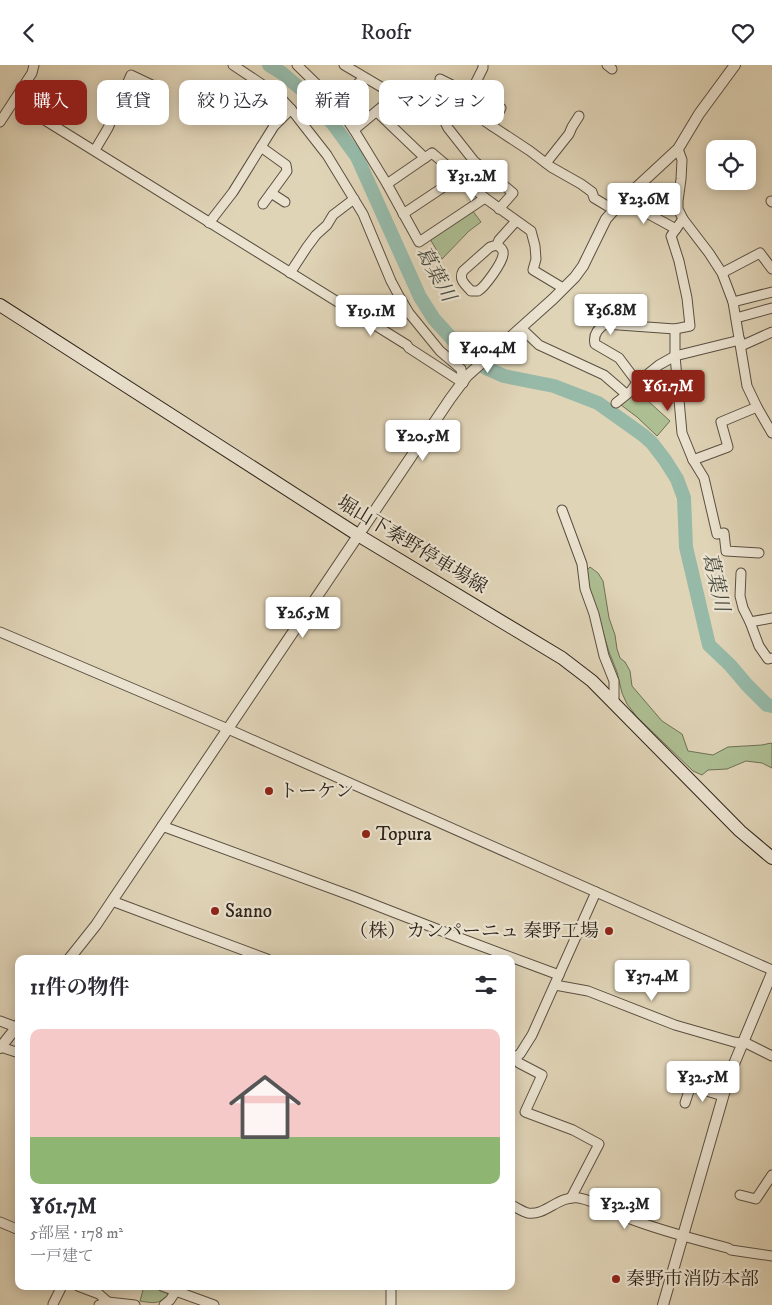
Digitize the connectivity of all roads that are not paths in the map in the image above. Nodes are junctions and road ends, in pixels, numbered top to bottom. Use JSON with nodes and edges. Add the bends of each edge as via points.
{"nodes":[{"id":1,"x":34,"y":65,"type":"edge"},
{"id":2,"x":234,"y":65,"type":"edge"},
{"id":3,"x":296,"y":65,"type":"edge"},
{"id":4,"x":345,"y":65,"type":"edge"},
{"id":5,"x":483,"y":65,"type":"edge"},
{"id":6,"x":735,"y":65,"type":"edge"},
{"id":7,"x":364,"y":78,"type":"junction"},
{"id":8,"x":129,"y":80,"type":"edge"},
{"id":9,"x":142,"y":80,"type":"edge"},
{"id":10,"x":312,"y":80,"type":"edge"},
{"id":11,"x":362,"y":80,"type":"edge"},
{"id":12,"x":477,"y":80,"type":"edge"},
{"id":13,"x":379,"y":86,"type":"edge"},
{"id":14,"x":14,"y":101,"type":"junction"},
{"id":15,"x":292,"y":109,"type":"junction"},
{"id":16,"x":377,"y":112,"type":"joint"},
{"id":17,"x":573,"y":119,"type":"dead end"},
{"id":18,"x":0,"y":122,"type":"edge"},
{"id":19,"x":109,"y":125,"type":"edge"},
{"id":20,"x":351,"y":125,"type":"edge"},
{"id":21,"x":446,"y":125,"type":"edge"},
{"id":22,"x":491,"y":125,"type":"edge"},
{"id":23,"x":354,"y":130,"type":"junction"},
{"id":24,"x":261,"y":147,"type":"junction"},
{"id":25,"x":678,"y":149,"type":"junction"},
{"id":26,"x":95,"y":150,"type":"junction"},
{"id":27,"x":425,"y":158,"type":"junction"},
{"id":28,"x":546,"y":163,"type":"junction"},
{"id":29,"x":479,"y":165,"type":"junction"},
{"id":30,"x":460,"y":176,"type":"junction"},
{"id":31,"x":467,"y":182,"type":"junction"},
{"id":32,"x":387,"y":184,"type":"junction"},
{"id":33,"x":271,"y":193,"type":"junction"},
{"id":34,"x":485,"y":198,"type":"junction"},
{"id":35,"x":354,"y":199,"type":"junction"},
{"id":36,"x":623,"y":200,"type":"junction"},
{"id":37,"x":285,"y":202,"type":"dead end"},
{"id":38,"x":263,"y":204,"type":"dead end"},
{"id":39,"x":499,"y":209,"type":"junction"},
{"id":40,"x":614,"y":210,"type":"junction"},
{"id":41,"x":404,"y":214,"type":"junction"},
{"id":42,"x":683,"y":219,"type":"junction"},
{"id":43,"x":516,"y":221,"type":"junction"},
{"id":44,"x":210,"y":223,"type":"junction"},
{"id":45,"x":676,"y":229,"type":"junction"},
{"id":46,"x":497,"y":245,"type":"junction"},
{"id":47,"x":772,"y":269,"type":"edge"},
{"id":48,"x":290,"y":273,"type":"junction"},
{"id":49,"x":722,"y":273,"type":"junction"},
{"id":50,"x":564,"y":288,"type":"junction"},
{"id":51,"x":772,"y":292,"type":"edge"},
{"id":52,"x":733,"y":302,"type":"junction"},
{"id":53,"x":0,"y":305,"type":"edge"},
{"id":54,"x":772,"y":308,"type":"edge"},
{"id":55,"x":736,"y":318,"type":"junction"},
{"id":56,"x":521,"y":328,"type":"junction"},
{"id":57,"x":674,"y":329,"type":"junction"},
{"id":58,"x":772,"y":332,"type":"edge"},
{"id":59,"x":740,"y":343,"type":"junction"},
{"id":60,"x":675,"y":356,"type":"junction"},
{"id":61,"x":465,"y":379,"type":"junction"},
{"id":62,"x":637,"y":382,"type":"junction"},
{"id":63,"x":626,"y":394,"type":"junction"},
{"id":64,"x":616,"y":403,"type":"dead end"},
{"id":65,"x":757,"y":407,"type":"junction"},
{"id":66,"x":772,"y":431,"type":"edge"},
{"id":67,"x":693,"y":460,"type":"junction"},
{"id":68,"x":562,"y":510,"type":"dead end"},
{"id":69,"x":358,"y":535,"type":"junction"},
{"id":70,"x":759,"y":553,"type":"dead end"},
{"id":71,"x":741,"y":573,"type":"dead end"},
{"id":72,"x":772,"y":618,"type":"edge"},
{"id":73,"x":750,"y":622,"type":"junction"},
{"id":74,"x":0,"y":632,"type":"edge"},
{"id":75,"x":772,"y":658,"type":"edge"},
{"id":76,"x":614,"y":704,"type":"junction"},
{"id":77,"x":228,"y":729,"type":"junction"},
{"id":78,"x":162,"y":826,"type":"junction"},
{"id":79,"x":772,"y":858,"type":"edge"},
{"id":80,"x":596,"y":893,"type":"junction"},
{"id":81,"x":112,"y":901,"type":"junction"},
{"id":82,"x":72,"y":955,"type":"edge"},
{"id":83,"x":256,"y":955,"type":"edge"},
{"id":84,"x":505,"y":955,"type":"edge"},
{"id":85,"x":515,"y":959,"type":"edge"},
{"id":86,"x":772,"y":971,"type":"edge"},
{"id":87,"x":559,"y":975,"type":"junction"},
{"id":88,"x":555,"y":985,"type":"junction"},
{"id":89,"x":0,"y":1021,"type":"edge"},
{"id":90,"x":15,"y":1025,"type":"edge"},
{"id":91,"x":15,"y":1028,"type":"edge"},
{"id":92,"x":742,"y":1044,"type":"junction"},
{"id":93,"x":1,"y":1047,"type":"edge"},
{"id":94,"x":15,"y":1052,"type":"edge"},
{"id":95,"x":515,"y":1054,"type":"edge"},
{"id":96,"x":772,"y":1056,"type":"edge"},
{"id":97,"x":515,"y":1057,"type":"edge"},
{"id":98,"x":723,"y":1096,"type":"junction"},
{"id":99,"x":684,"y":1103,"type":"dead end"},
{"id":100,"x":772,"y":1175,"type":"edge"},
{"id":101,"x":740,"y":1195,"type":"dead end"},
{"id":102,"x":571,"y":1198,"type":"junction"},
{"id":103,"x":515,"y":1207,"type":"edge"},
{"id":104,"x":0,"y":1222,"type":"edge"},
{"id":105,"x":15,"y":1228,"type":"edge"},
{"id":106,"x":683,"y":1236,"type":"junction"},
{"id":107,"x":772,"y":1256,"type":"edge"},
{"id":108,"x":60,"y":1290,"type":"edge"},
{"id":109,"x":88,"y":1290,"type":"edge"},
{"id":110,"x":391,"y":1290,"type":"edge"},
{"id":111,"x":176,"y":1291,"type":"joint"},
{"id":112,"x":52,"y":1303,"type":"edge"},
{"id":113,"x":103,"y":1303,"type":"edge"},
{"id":114,"x":134,"y":1305,"type":"edge"},
{"id":115,"x":164,"y":1305,"type":"edge"},
{"id":116,"x":214,"y":1305,"type":"edge"},
{"id":117,"x":391,"y":1305,"type":"edge"},
{"id":118,"x":663,"y":1305,"type":"edge"}],
"edges":[{"from":1,"to":14,"type":"street"},
{"from":2,"to":15,"type":"street","via":[[278,95]]},
{"from":3,"to":10,"type":"street"},
{"from":4,"to":7,"type":"street"},
{"from":5,"to":12,"type":"street"},
{"from":6,"to":25,"type":"street","via":[[698,113]]},
{"from":7,"to":11,"type":"street"},
{"from":7,"to":13,"type":"street"},
{"from":8,"to":9,"type":"street","via":[[131,75]]},
{"from":14,"to":18,"type":"street"},
{"from":14,"to":26,"type":"street"},
{"from":15,"to":24,"type":"street","via":[[274,126]]},
{"from":15,"to":35,"type":"street","via":[[327,155]]},
{"from":16,"to":23,"type":"street"},
{"from":16,"to":27,"type":"street"},
{"from":17,"to":28,"type":"street","via":[[569,134]]},
{"from":19,"to":26,"type":"street"},
{"from":20,"to":23,"type":"street"},
{"from":21,"to":29,"type":"street"},
{"from":22,"to":28,"type":"street"},
{"from":23,"to":32,"type":"street"},
{"from":24,"to":33,"type":"street","via":[[286,165],[288,171]]},
{"from":24,"to":44,"type":"street","via":[[234,192]]},
{"from":25,"to":36,"type":"street"},
{"from":25,"to":42,"type":"street","via":[[682,161],[678,209]]},
{"from":26,"to":44,"type":"street"},
{"from":27,"to":30,"type":"street","via":[[432,153]]},
{"from":27,"to":32,"type":"street"},
{"from":28,"to":40,"type":"street","via":[[581,184],[592,192],[594,198]]},
{"from":29,"to":31,"type":"street"},
{"from":29,"to":39,"type":"street","via":[[513,193]]},
{"from":30,"to":31,"type":"street"},
{"from":30,"to":41,"type":"street"},
{"from":31,"to":34,"type":"street"},
{"from":32,"to":41,"type":"street"},
{"from":33,"to":37,"type":"street"},
{"from":33,"to":38,"type":"street"},
{"from":34,"to":39,"type":"street"},
{"from":34,"to":41,"type":"street","via":[[419,242]]},
{"from":35,"to":48,"type":"street","via":[[333,215],[328,225],[317,229]]},
{"from":35,"to":61,"type":"street","via":[[409,313],[440,351],[461,369]]},
{"from":36,"to":40,"type":"street"},
{"from":36,"to":45,"type":"street"},
{"from":39,"to":43,"type":"street"},
{"from":40,"to":50,"type":"street","via":[[606,219],[583,265]]},
{"from":42,"to":45,"type":"street"},
{"from":42,"to":49,"type":"street"},
{"from":43,"to":46,"type":"street"},
{"from":43,"to":50,"type":"street","via":[[530,231],[535,246],[533,270]]},
{"from":44,"to":48,"type":"street"},
{"from":45,"to":57,"type":"street","via":[[670,236],[679,261],[690,326]]},
{"from":46,"to":46,"type":"street","via":[[490,247],[463,271],[462,281],[471,291],[478,291],[486,285],[503,257],[503,251]]},
{"from":47,"to":49,"type":"street","via":[[760,253]]},
{"from":48,"to":61,"type":"street","via":[[408,348]]},
{"from":49,"to":52,"type":"street"},
{"from":50,"to":56,"type":"street"},
{"from":51,"to":52,"type":"street"},
{"from":52,"to":55,"type":"street"},
{"from":53,"to":69,"type":"main road","name":"堀山下秦野停車場線"},
{"from":54,"to":55,"type":"street"},
{"from":55,"to":59,"type":"street"},
{"from":56,"to":61,"type":"street"},
{"from":56,"to":63,"type":"street","via":[[539,345],[604,375]]},
{"from":57,"to":60,"type":"street"},
{"from":57,"to":62,"type":"street","via":[[608,323],[598,329],[595,344],[619,358]]},
{"from":58,"to":59,"type":"street"},
{"from":59,"to":60,"type":"street"},
{"from":59,"to":65,"type":"street","via":[[747,386]]},
{"from":60,"to":62,"type":"street"},
{"from":60,"to":67,"type":"street","via":[[682,433]]},
{"from":61,"to":69,"type":"street"},
{"from":62,"to":63,"type":"street"},
{"from":63,"to":64,"type":"street"},
{"from":65,"to":66,"type":"street"},
{"from":65,"to":67,"type":"street","via":[[721,422],[728,447]]},
{"from":67,"to":70,"type":"street","via":[[704,478],[717,534],[724,533],[726,551]]},
{"from":68,"to":76,"type":"street","via":[[582,564],[585,589],[614,681]]},
{"from":69,"to":76,"type":"main road","name":"堀山下秦野停車場線","via":[[562,658],[592,681]]},
{"from":69,"to":77,"type":"street"},
{"from":71,"to":73,"type":"street","via":[[740,596]]},
{"from":72,"to":73,"type":"street"},
{"from":73,"to":75,"type":"street","via":[[759,646],[768,659]]},
{"from":74,"to":77,"type":"street"},
{"from":76,"to":79,"type":"main road","name":"堀山下秦野停車場線","via":[[740,831]]},
{"from":77,"to":78,"type":"street"},
{"from":77,"to":80,"type":"street"},
{"from":78,"to":81,"type":"street"},
{"from":78,"to":84,"type":"street"},
{"from":80,"to":86,"type":"street"},
{"from":80,"to":87,"type":"street"},
{"from":81,"to":82,"type":"street"},
{"from":81,"to":83,"type":"street"},
{"from":85,"to":87,"type":"street"},
{"from":86,"to":92,"type":"street"},
{"from":87,"to":88,"type":"street"},
{"from":88,"to":92,"type":"street","via":[[588,991],[675,1025]]},
{"from":88,"to":95,"type":"street","via":[[532,1035]]},
{"from":89,"to":90,"type":"street"},
{"from":91,"to":93,"type":"street"},
{"from":92,"to":96,"type":"street"},
{"from":92,"to":98,"type":"street"},
{"from":93,"to":94,"type":"street"},
{"from":97,"to":102,"type":"street","via":[[519,1063],[542,1075],[525,1112],[573,1130],[599,1144]]},
{"from":98,"to":99,"type":"street","via":[[691,1083]]},
{"from":98,"to":106,"type":"street"},
{"from":100,"to":101,"type":"street","via":[[756,1199]]},
{"from":102,"to":103,"type":"street","via":[[535,1213]]},
{"from":102,"to":106,"type":"street","via":[[585,1199],[628,1218]]},
{"from":104,"to":105,"type":"street"},
{"from":106,"to":107,"type":"street","via":[[731,1250]]},
{"from":106,"to":118,"type":"street"},
{"from":108,"to":112,"type":"street"},
{"from":109,"to":113,"type":"street","via":[[99,1294]]},
{"from":110,"to":117,"type":"street"},
{"from":111,"to":115,"type":"street"},
{"from":111,"to":116,"type":"street"},
{"from":113,"to":114,"type":"street"}]}
